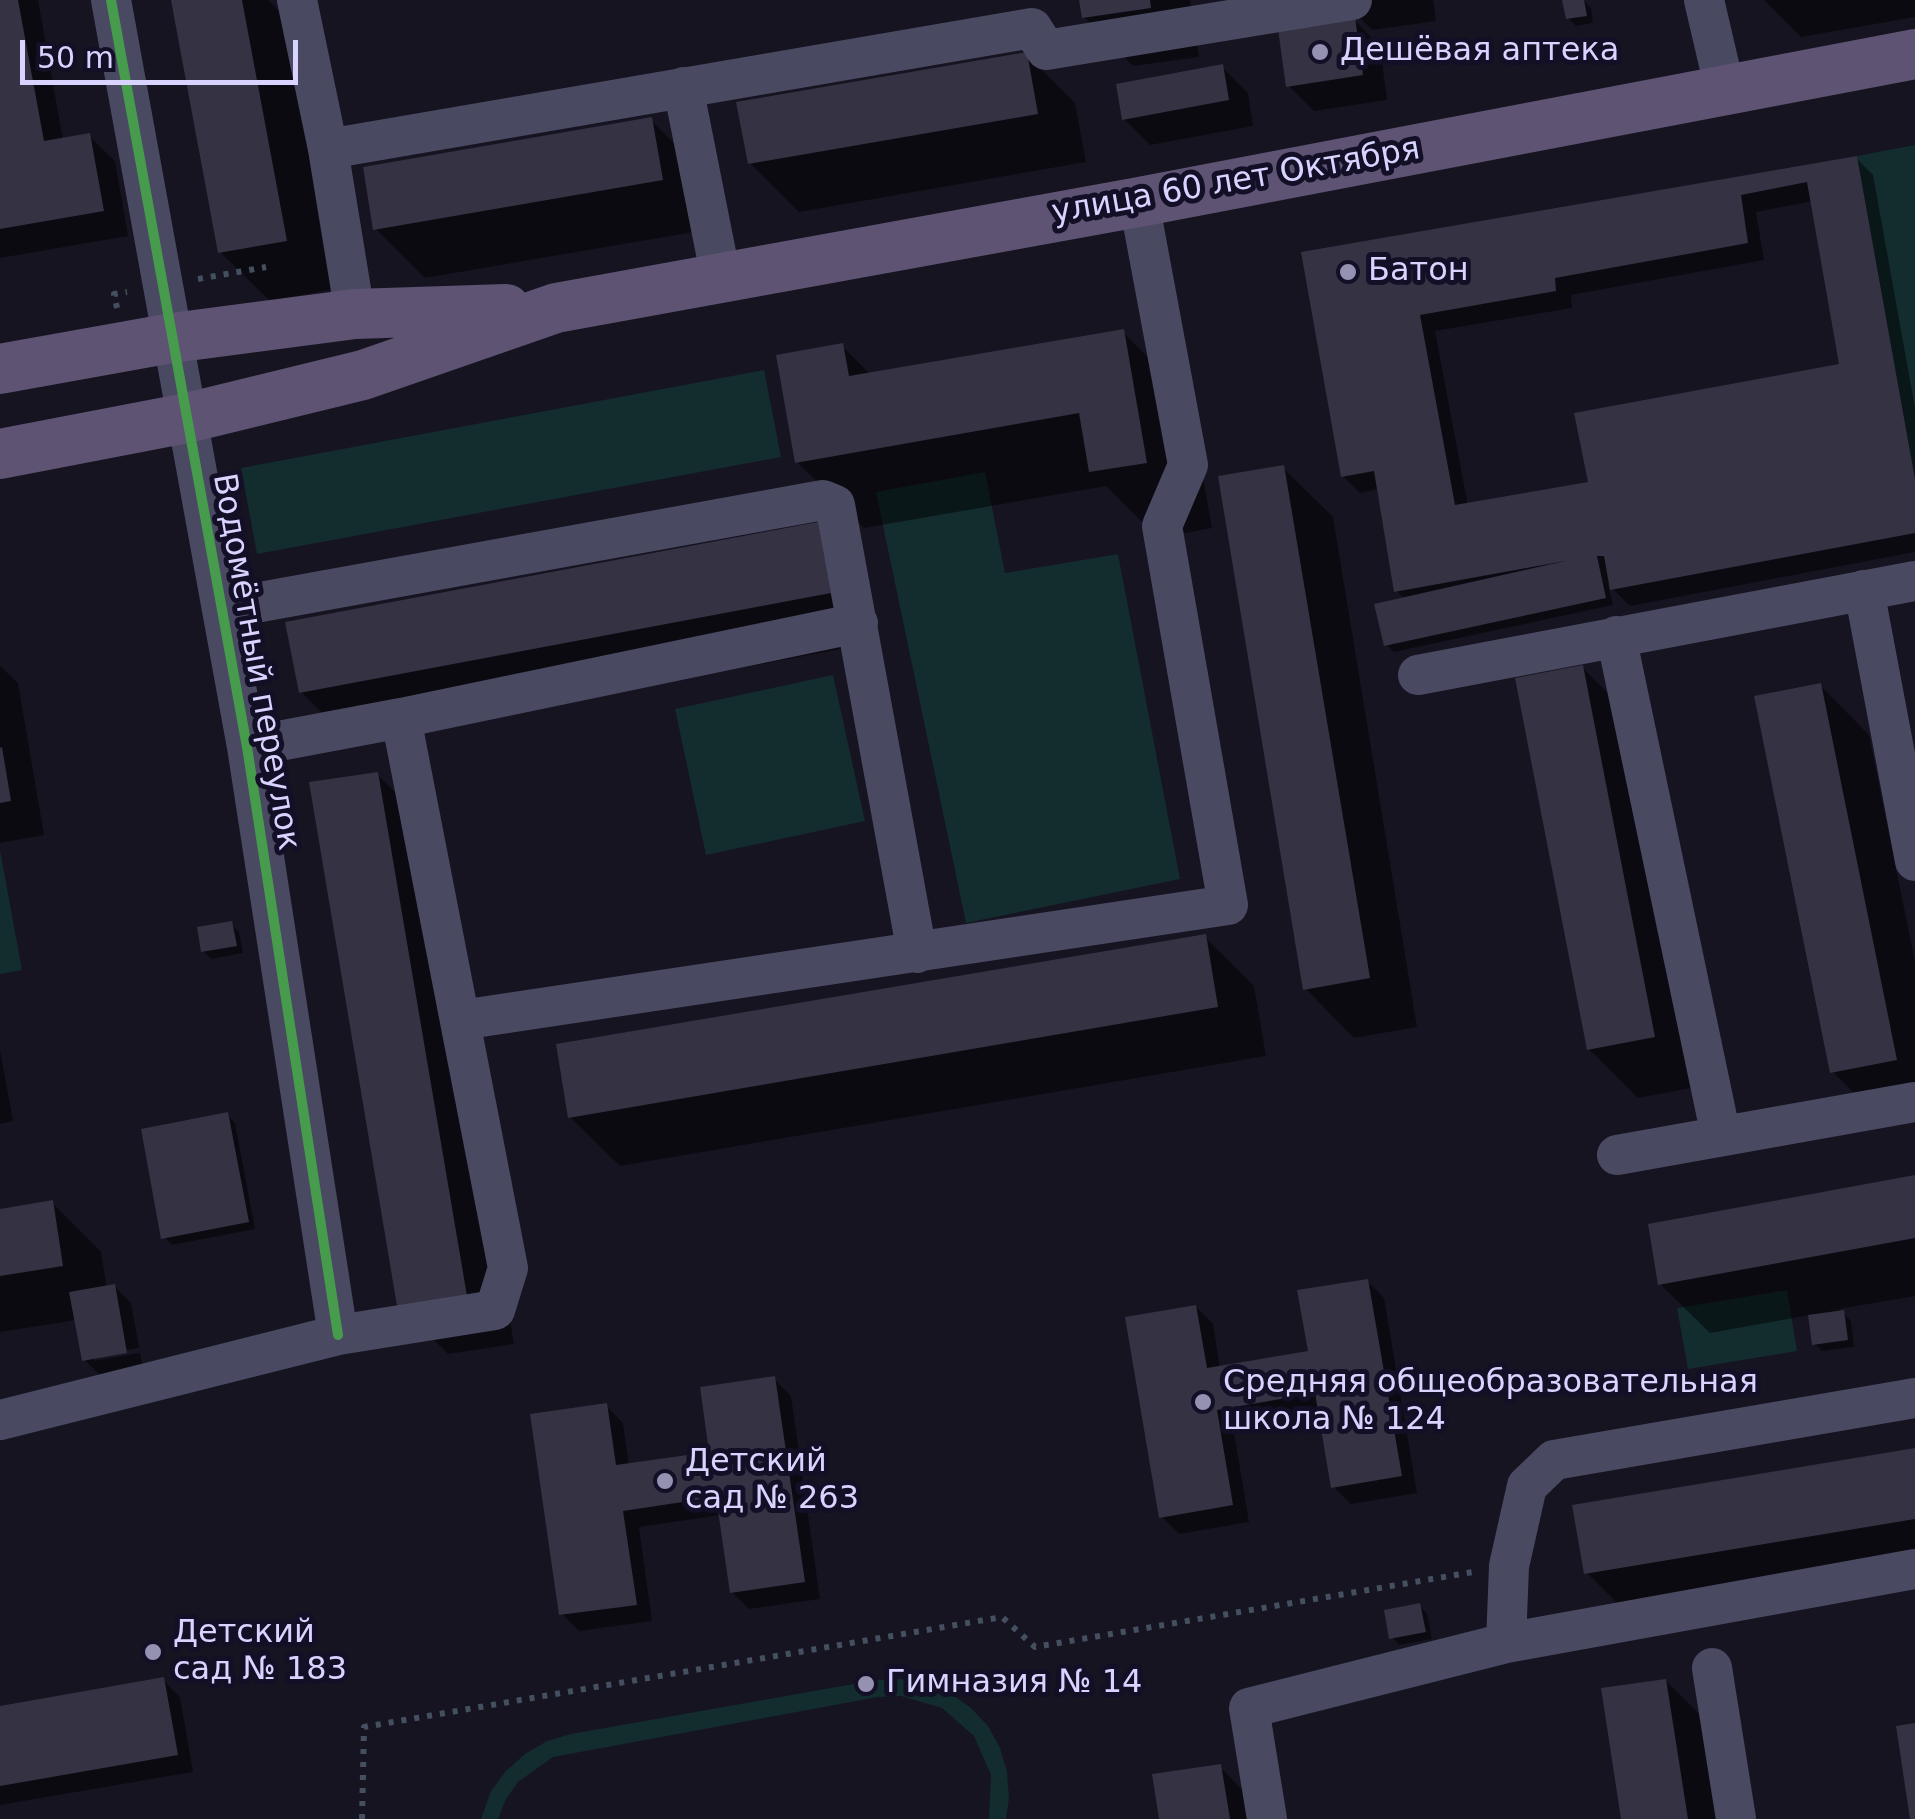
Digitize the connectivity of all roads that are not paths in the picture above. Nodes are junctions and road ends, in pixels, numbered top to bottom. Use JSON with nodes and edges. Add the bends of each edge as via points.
{"nodes":[{"id":1,"x":112,"y":0,"type":"edge"},
{"id":2,"x":297,"y":0,"type":"edge"},
{"id":3,"x":1352,"y":0,"type":"edge"},
{"id":4,"x":1704,"y":0,"type":"edge"},
{"id":5,"x":1030,"y":14,"type":"edge"},
{"id":6,"x":1915,"y":54,"type":"edge"},
{"id":7,"x":682,"y":87,"type":"junction"},
{"id":8,"x":1725,"y":90,"type":"junction"},
{"id":9,"x":328,"y":149,"type":"junction"},
{"id":10,"x":1139,"y":202,"type":"junction"},
{"id":11,"x":721,"y":278,"type":"junction"},
{"id":12,"x":556,"y":308,"type":"junction"},
{"id":13,"x":355,"y":314,"type":"junction"},
{"id":14,"x":172,"y":338,"type":"junction"},
{"id":15,"x":0,"y":369,"type":"edge"},
{"id":16,"x":187,"y":418,"type":"junction"},
{"id":17,"x":0,"y":454,"type":"edge"},
{"id":18,"x":1915,"y":581,"type":"edge"},
{"id":19,"x":1864,"y":590,"type":"junction"},
{"id":20,"x":222,"y":609,"type":"junction"},
{"id":21,"x":858,"y":624,"type":"junction"},
{"id":22,"x":1616,"y":636,"type":"junction"},
{"id":23,"x":1418,"y":675,"type":"dead end"},
{"id":24,"x":401,"y":718,"type":"junction"},
{"id":25,"x":247,"y":747,"type":"junction"},
{"id":26,"x":1915,"y":861,"type":"edge"},
{"id":27,"x":917,"y":953,"type":"junction"},
{"id":28,"x":461,"y":1020,"type":"junction"},
{"id":29,"x":1915,"y":1102,"type":"edge"},
{"id":30,"x":1722,"y":1136,"type":"junction"},
{"id":31,"x":1617,"y":1155,"type":"dead end"},
{"id":32,"x":338,"y":1335,"type":"junction"},
{"id":33,"x":1915,"y":1398,"type":"edge"},
{"id":34,"x":0,"y":1420,"type":"edge"},
{"id":35,"x":1915,"y":1569,"type":"edge"},
{"id":36,"x":1506,"y":1643,"type":"junction"},
{"id":37,"x":1712,"y":1668,"type":"dead end"},
{"id":38,"x":1268,"y":1819,"type":"edge"},
{"id":39,"x":1736,"y":1819,"type":"edge"}],
"edges":[{"from":1,"to":14,"type":"street","name":"Водомётный переулок"},
{"from":2,"to":9,"type":"street"},
{"from":3,"to":5,"type":"street","via":[[1046,50]]},
{"from":4,"to":8,"type":"street"},
{"from":5,"to":7,"type":"street"},
{"from":6,"to":8,"type":"main road","name":"улица 60 лет Октября"},
{"from":7,"to":9,"type":"street"},
{"from":7,"to":11,"type":"street"},
{"from":8,"to":10,"type":"main road","name":"улица 60 лет Октября"},
{"from":9,"to":13,"type":"street"},
{"from":10,"to":11,"type":"main road","name":"улица 60 лет Октября"},
{"from":10,"to":27,"type":"street","via":[[1188,465],[1162,526],[1228,904]]},
{"from":11,"to":12,"type":"main road","name":"улица 60 лет Октября"},
{"from":12,"to":13,"type":"main road","name":"улица 60 лет Октября"},
{"from":12,"to":16,"type":"main road","name":"улица 60 лет Октября","via":[[363,375]]},
{"from":13,"to":14,"type":"main road","name":"улица 60 лет Октября"},
{"from":14,"to":15,"type":"main road","name":"улица 60 лет Октября"},
{"from":14,"to":16,"type":"street","name":"Водомётный переулок"},
{"from":16,"to":17,"type":"main road","name":"улица 60 лет Октября"},
{"from":16,"to":20,"type":"street","name":"Водомётный переулок"},
{"from":18,"to":19,"type":"street"},
{"from":19,"to":22,"type":"street"},
{"from":19,"to":26,"type":"street"},
{"from":20,"to":21,"type":"street","via":[[823,500],[835,504]]},
{"from":20,"to":25,"type":"street","name":"Водомётный переулок"},
{"from":21,"to":24,"type":"street"},
{"from":21,"to":27,"type":"street"},
{"from":22,"to":23,"type":"street"},
{"from":22,"to":30,"type":"street"},
{"from":24,"to":25,"type":"street"},
{"from":24,"to":28,"type":"street"},
{"from":25,"to":32,"type":"street","name":"Водомётный переулок"},
{"from":27,"to":28,"type":"street"},
{"from":28,"to":32,"type":"street","via":[[508,1268],[495,1310]]},
{"from":29,"to":30,"type":"street"},
{"from":30,"to":31,"type":"street"},
{"from":32,"to":34,"type":"street"},
{"from":33,"to":36,"type":"street","via":[[1554,1460],[1527,1486],[1509,1566]]},
{"from":35,"to":36,"type":"street"},
{"from":36,"to":38,"type":"street","via":[[1249,1708]]},
{"from":37,"to":39,"type":"street"}]}
